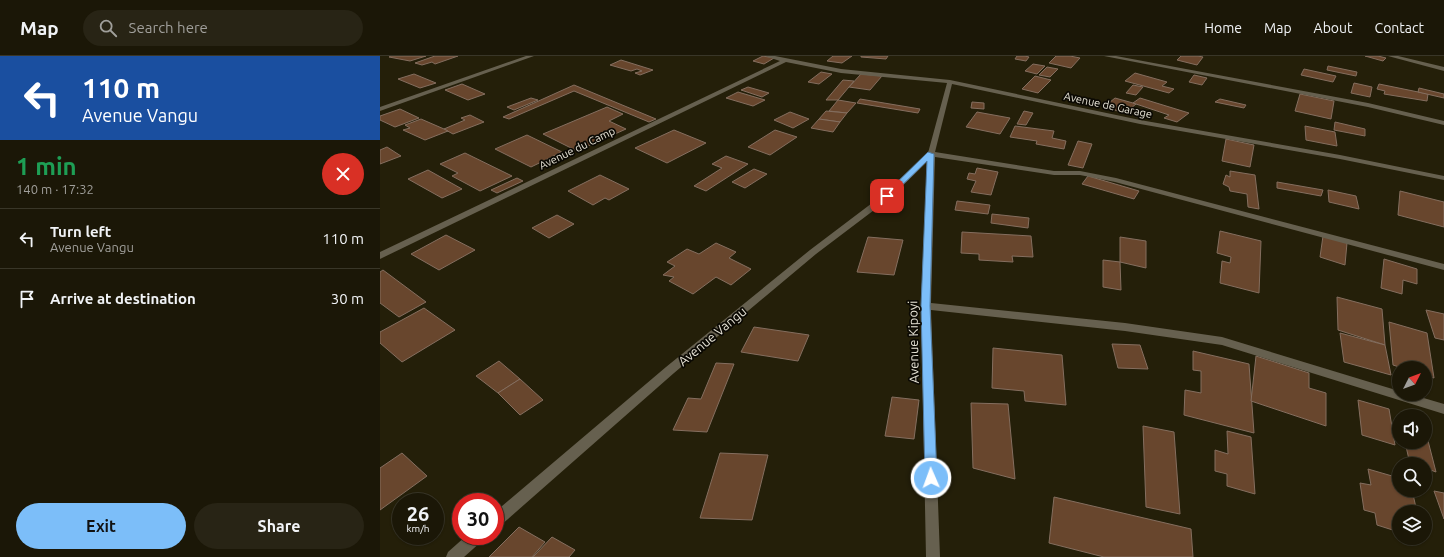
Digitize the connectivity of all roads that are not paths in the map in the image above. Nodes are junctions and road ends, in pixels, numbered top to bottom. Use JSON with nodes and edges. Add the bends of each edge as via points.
{"nodes":[{"id":1,"x":531,"y":56,"type":"edge"},
{"id":2,"x":768,"y":56,"type":"edge"},
{"id":3,"x":1107,"y":56,"type":"edge"},
{"id":4,"x":1391,"y":56,"type":"edge"},
{"id":5,"x":784,"y":60,"type":"junction"},
{"id":6,"x":1444,"y":69,"type":"edge"},
{"id":7,"x":950,"y":82,"type":"junction"},
{"id":8,"x":380,"y":109,"type":"edge"},
{"id":9,"x":1444,"y":122,"type":"edge"},
{"id":10,"x":931,"y":154,"type":"junction"},
{"id":11,"x":1444,"y":178,"type":"edge"},
{"id":12,"x":380,"y":256,"type":"edge"},
{"id":13,"x":1444,"y":268,"type":"edge"},
{"id":14,"x":926,"y":306,"type":"junction"},
{"id":15,"x":1444,"y":409,"type":"edge"},
{"id":16,"x":504,"y":513,"type":"edge"},
{"id":17,"x":467,"y":545,"type":"edge"},
{"id":18,"x":453,"y":557,"type":"edge"},
{"id":19,"x":933,"y":557,"type":"edge"}],
"edges":[{"from":1,"to":8,"type":"street"},
{"from":2,"to":5,"type":"street","name":"Avenue de Garage"},
{"from":3,"to":9,"type":"street","via":[[1368,105]]},
{"from":4,"to":6,"type":"street"},
{"from":5,"to":7,"type":"street","name":"Avenue de Garage","via":[[842,71]]},
{"from":5,"to":12,"type":"street","name":"Avenue du Camp"},
{"from":7,"to":10,"type":"street","name":"Avenue Kipoyi"},
{"from":7,"to":11,"type":"street","name":"Avenue de Garage","via":[[1140,122]]},
{"from":10,"to":13,"type":"street","via":[[1116,180]]},
{"from":10,"to":14,"type":"street","name":"Avenue Kipoyi"},
{"from":10,"to":16,"type":"street","name":"Avenue Vangu","via":[[887,196],[813,252],[676,365]]},
{"from":14,"to":15,"type":"street","via":[[1125,327],[1222,341]]},
{"from":14,"to":19,"type":"street","name":"Avenue Kipoyi"},
{"from":17,"to":18,"type":"street"}]}
